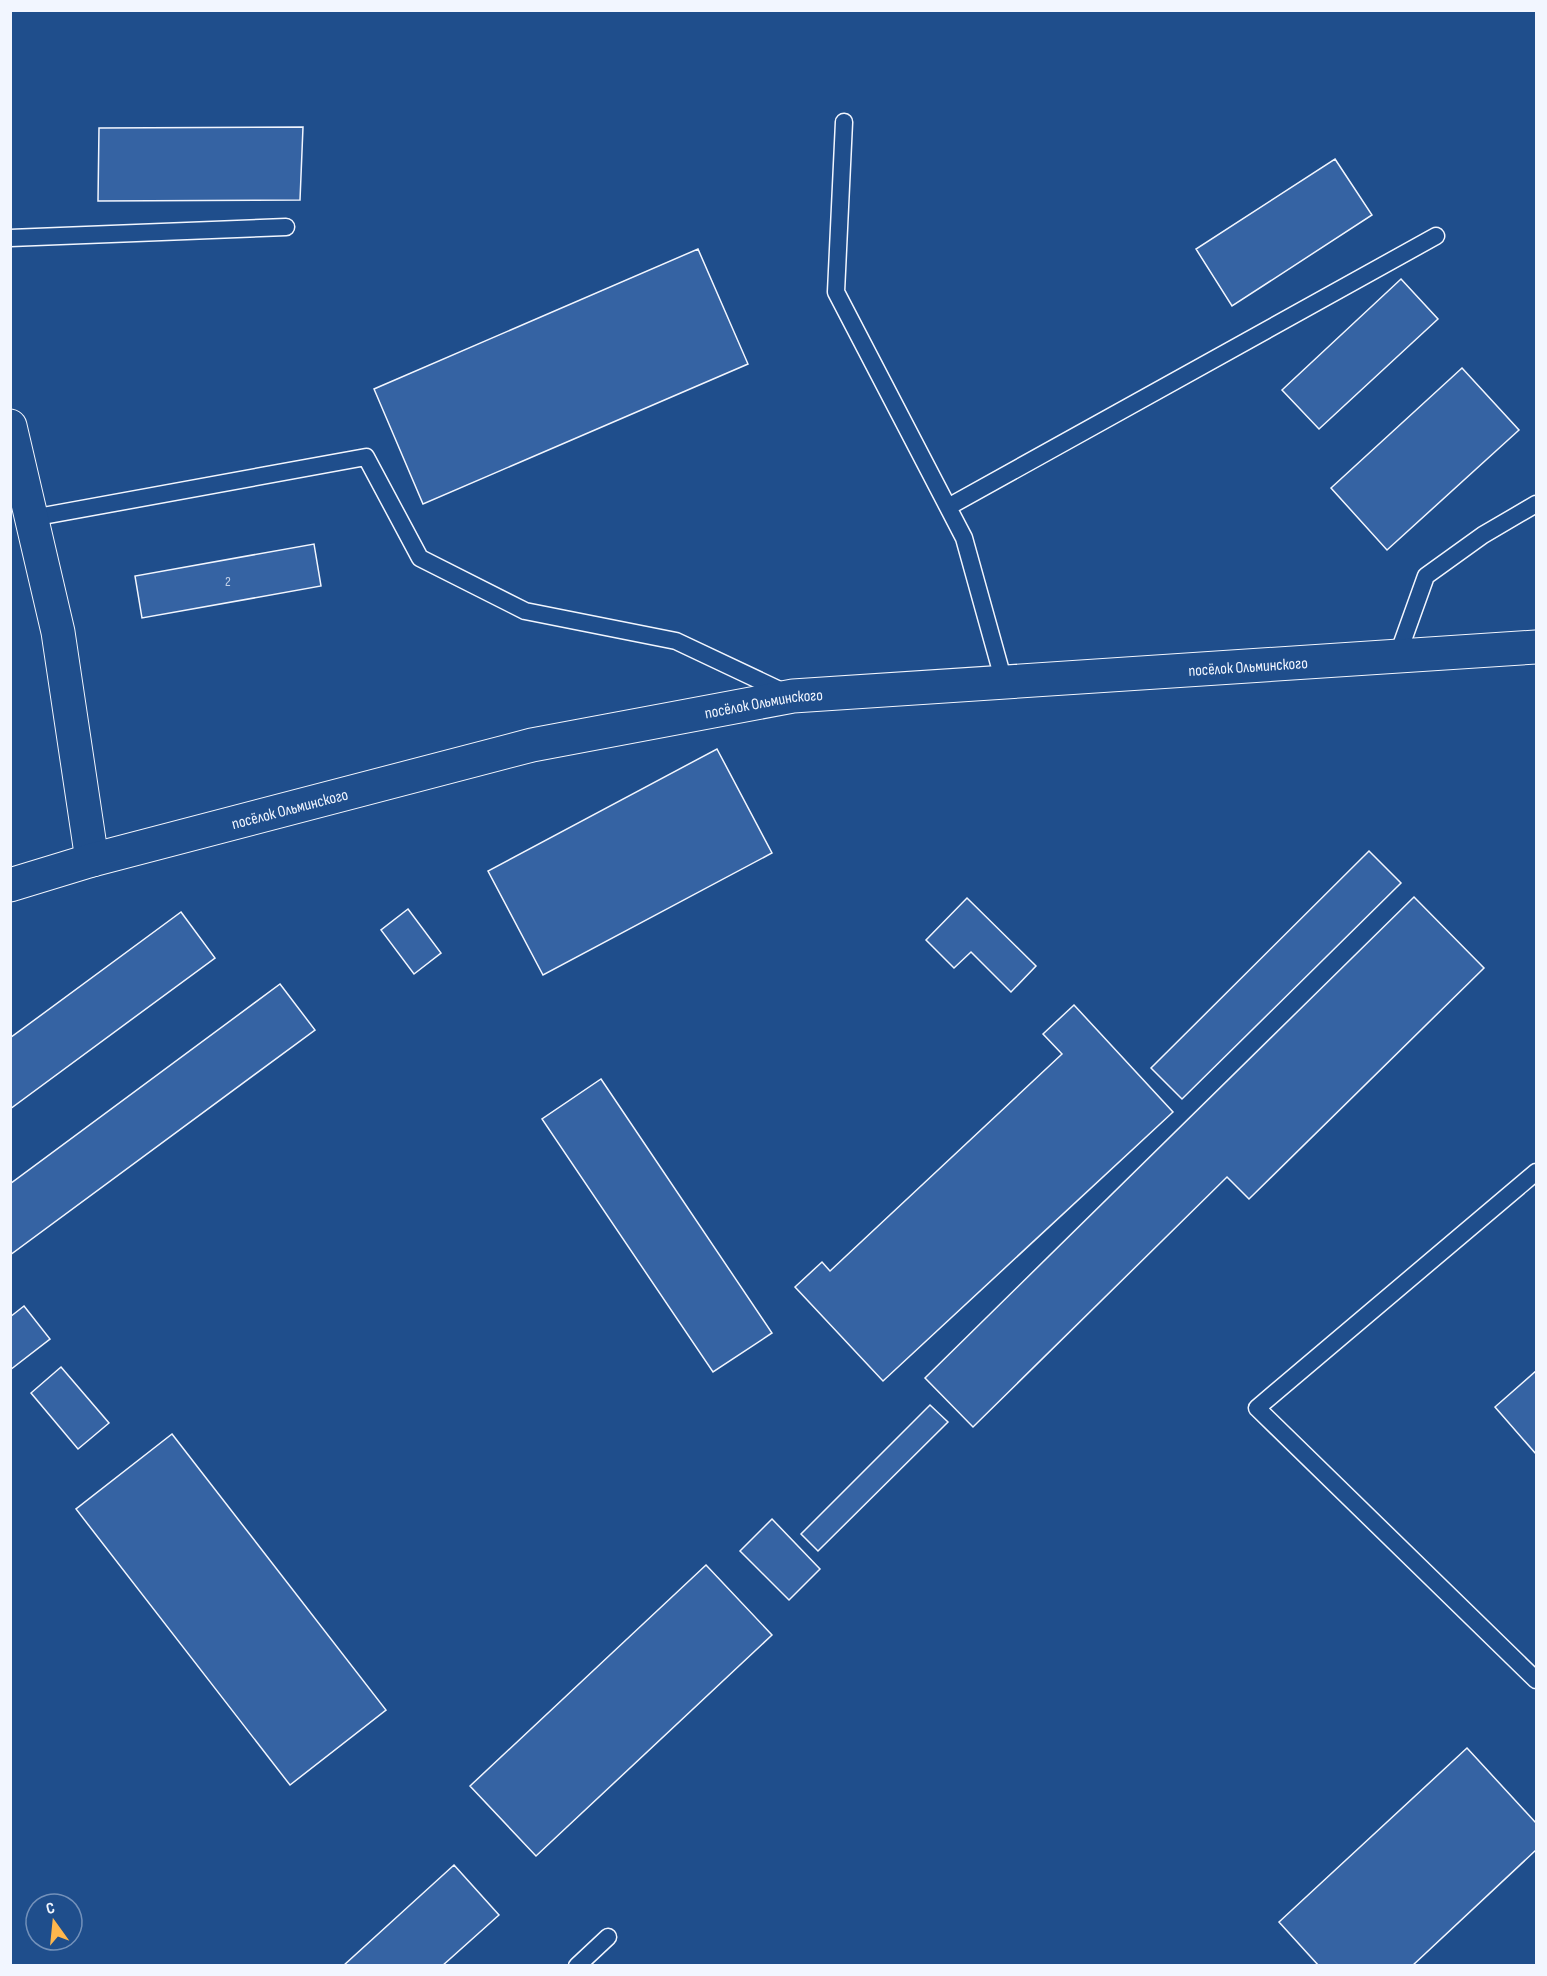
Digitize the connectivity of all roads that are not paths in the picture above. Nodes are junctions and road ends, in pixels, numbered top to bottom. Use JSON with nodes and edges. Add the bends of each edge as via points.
{"nodes":[{"id":1,"x":844,"y":122,"type":"dead end"},
{"id":2,"x":286,"y":227,"type":"dead end"},
{"id":3,"x":1436,"y":236,"type":"dead end"},
{"id":4,"x":10,"y":238,"type":"edge"},
{"id":5,"x":10,"y":426,"type":"edge"},
{"id":6,"x":1536,"y":504,"type":"edge"},
{"id":7,"x":948,"y":507,"type":"junction"},
{"id":8,"x":32,"y":518,"type":"junction"},
{"id":9,"x":1536,"y":647,"type":"edge"},
{"id":10,"x":1397,"y":657,"type":"junction"},
{"id":11,"x":1004,"y":682,"type":"junction"},
{"id":12,"x":792,"y":696,"type":"junction"},
{"id":13,"x":92,"y":860,"type":"junction"},
{"id":14,"x":10,"y":885,"type":"edge"},
{"id":15,"x":1536,"y":1173,"type":"edge"},
{"id":16,"x":1536,"y":1680,"type":"edge"},
{"id":17,"x":609,"y":1937,"type":"dead end"},
{"id":18,"x":577,"y":1965,"type":"edge"}],
"edges":[{"from":1,"to":7,"type":"lane","via":[[836,292]]},
{"from":2,"to":4,"type":"lane"},
{"from":3,"to":7,"type":"lane"},
{"from":5,"to":8,"type":"street"},
{"from":6,"to":10,"type":"lane","via":[[1426,576]]},
{"from":7,"to":11,"type":"lane","via":[[964,538]]},
{"from":8,"to":12,"type":"lane","via":[[366,457],[420,558],[525,611],[676,641]]},
{"from":8,"to":13,"type":"street","via":[[58,632]]},
{"from":9,"to":10,"type":"street","name":"посёлок Ольминского"},
{"from":10,"to":11,"type":"street","name":"посёлок Ольминского"},
{"from":11,"to":12,"type":"street","name":"посёлок Ольминского"},
{"from":12,"to":13,"type":"street","name":"посёлок Ольминского","via":[[532,745]]},
{"from":13,"to":14,"type":"street","name":"посёлок Ольминского"},
{"from":15,"to":16,"type":"lane","via":[[1257,1408]]},
{"from":17,"to":18,"type":"lane"}]}
